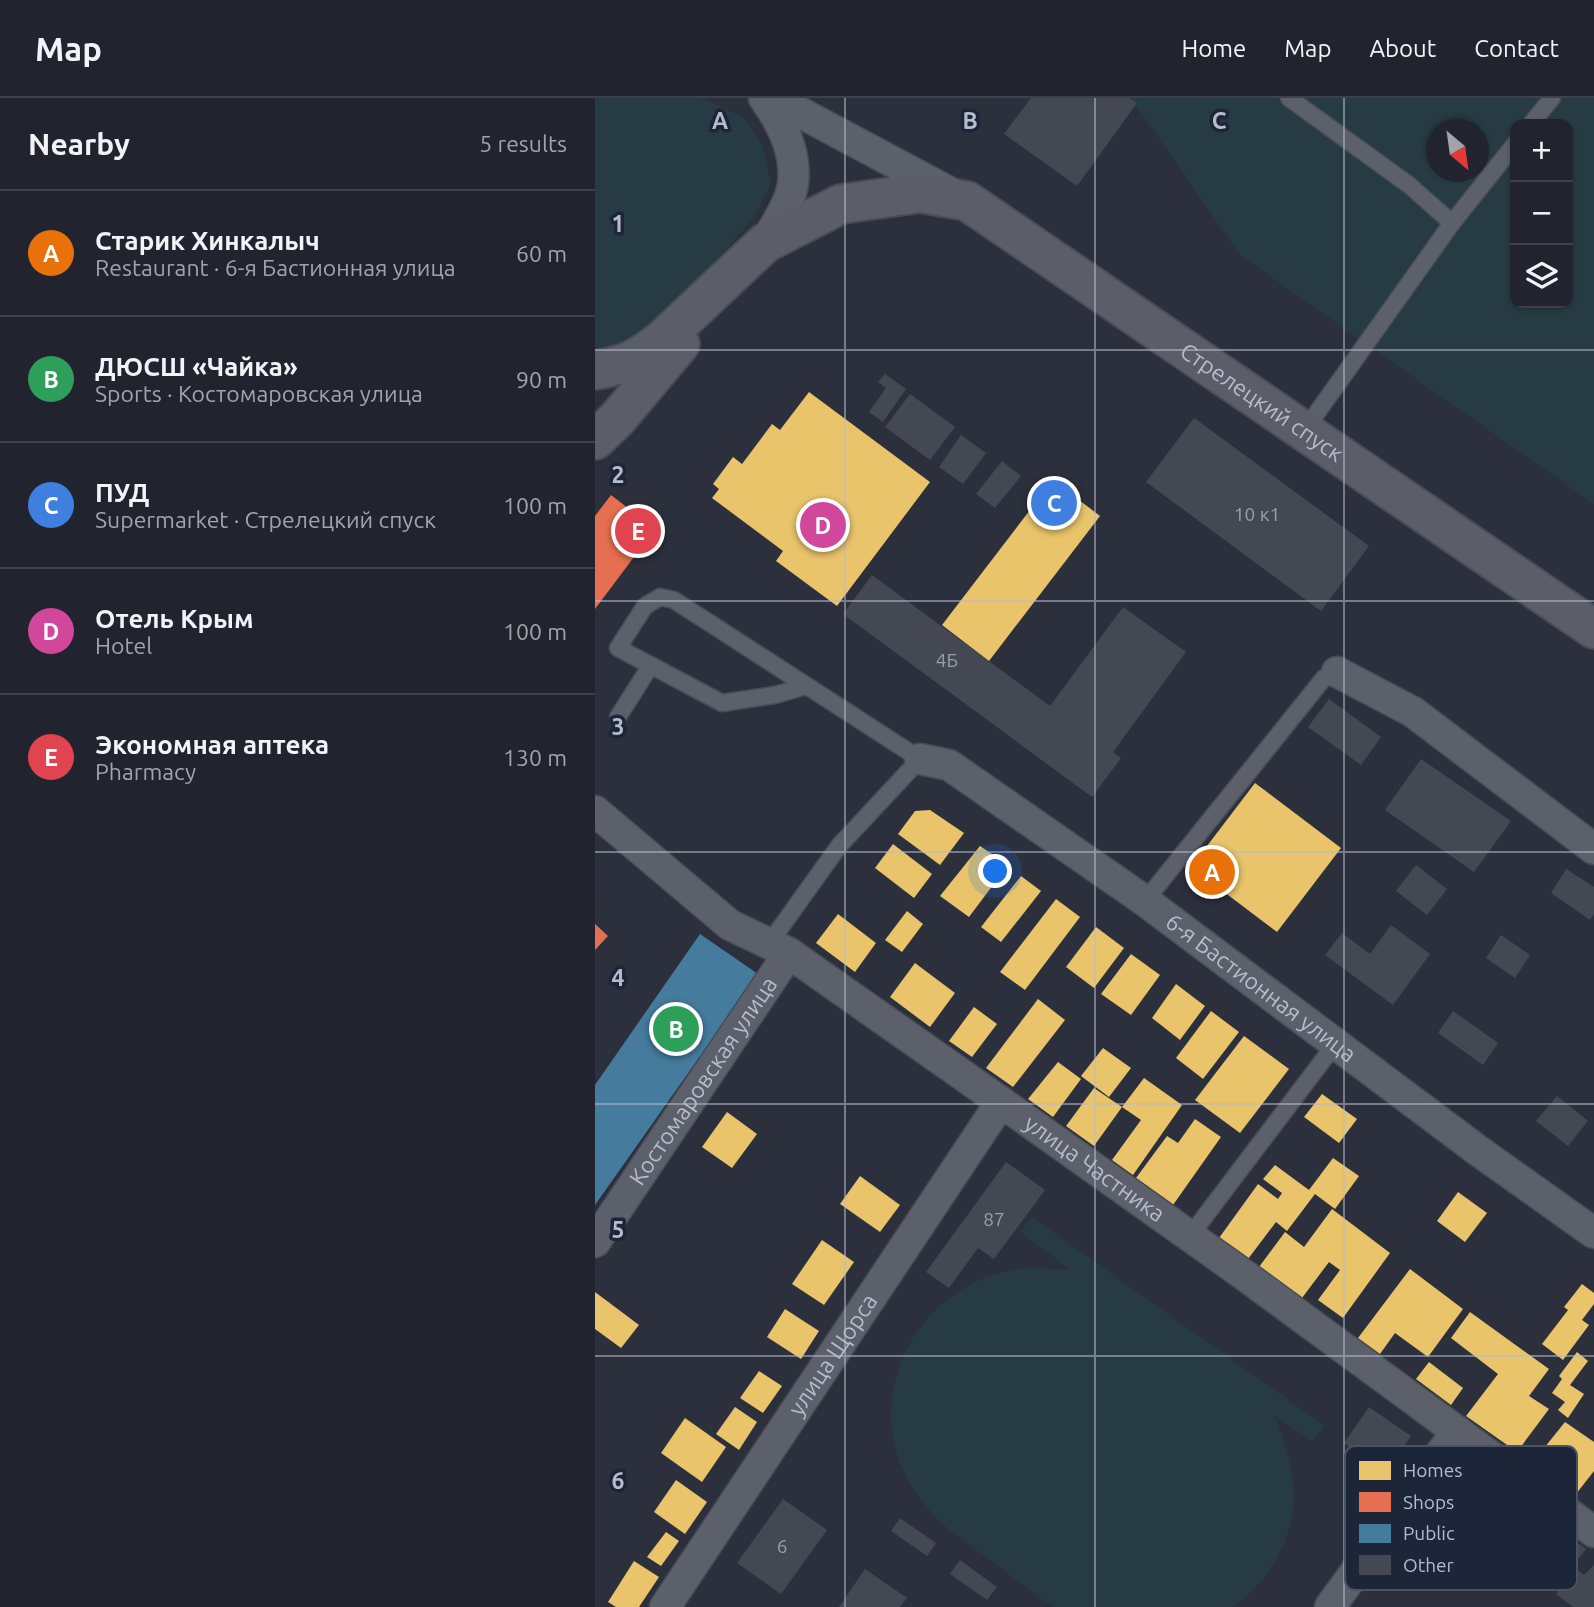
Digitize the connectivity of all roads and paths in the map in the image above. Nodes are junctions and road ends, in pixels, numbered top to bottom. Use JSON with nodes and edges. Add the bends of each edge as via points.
{"nodes":[{"id":1,"x":764,"y":98,"type":"edge"},
{"id":2,"x":773,"y":98,"type":"edge"},
{"id":3,"x":1289,"y":98,"type":"edge"},
{"id":4,"x":1552,"y":98,"type":"edge"},
{"id":5,"x":1535,"y":119,"type":"edge"},
{"id":6,"x":1510,"y":150,"type":"edge"},
{"id":7,"x":967,"y":201,"type":"junction"},
{"id":8,"x":1452,"y":223,"type":"junction"},
{"id":9,"x":765,"y":243,"type":"junction"},
{"id":10,"x":1367,"y":342,"type":"dead end"},
{"id":11,"x":595,"y":370,"type":"edge"},
{"id":12,"x":1304,"y":431,"type":"junction"},
{"id":13,"x":595,"y":440,"type":"edge"},
{"id":14,"x":1594,"y":629,"type":"edge"},
{"id":15,"x":651,"y":665,"type":"junction"},
{"id":16,"x":1337,"y":672,"type":"joint"},
{"id":17,"x":806,"y":686,"type":"junction"},
{"id":18,"x":618,"y":717,"type":"dead end"},
{"id":19,"x":920,"y":759,"type":"junction"},
{"id":20,"x":595,"y":811,"type":"edge"},
{"id":21,"x":1594,"y":849,"type":"edge"},
{"id":22,"x":1145,"y":901,"type":"junction"},
{"id":23,"x":778,"y":949,"type":"junction"},
{"id":24,"x":1336,"y":1043,"type":"junction"},
{"id":25,"x":1001,"y":1102,"type":"junction"},
{"id":26,"x":1594,"y":1233,"type":"edge"},
{"id":27,"x":1190,"y":1236,"type":"junction"},
{"id":28,"x":595,"y":1242,"type":"edge"},
{"id":29,"x":1457,"y":1431,"type":"junction"},
{"id":30,"x":1446,"y":1446,"type":"edge"},
{"id":31,"x":1477,"y":1446,"type":"edge"},
{"id":32,"x":1577,"y":1519,"type":"edge"},
{"id":33,"x":1594,"y":1532,"type":"edge"},
{"id":34,"x":1345,"y":1586,"type":"edge"},
{"id":35,"x":665,"y":1607,"type":"edge"},
{"id":36,"x":1330,"y":1607,"type":"edge"}],
"edges":[{"from":1,"to":9,"type":"street","via":[[789,142],[793,184]]},
{"from":2,"to":7,"type":"street"},
{"from":3,"to":8,"type":"lane","via":[[1409,185]]},
{"from":4,"to":5,"type":"lane"},
{"from":6,"to":8,"type":"lane"},
{"from":7,"to":9,"type":"main road","name":"Стрелецкий спуск","via":[[920,193],[841,204]]},
{"from":7,"to":12,"type":"main road","name":"Стрелецкий спуск"},
{"from":8,"to":12,"type":"lane"},
{"from":9,"to":11,"type":"main road","via":[[661,341],[624,365]]},
{"from":9,"to":13,"type":"main road"},
{"from":10,"to":12,"type":"lane"},
{"from":12,"to":14,"type":"main road","name":"Стрелецкий спуск"},
{"from":15,"to":17,"type":"lane","via":[[722,703]]},
{"from":15,"to":17,"type":"lane","via":[[618,648],[645,606],[660,597],[674,600]]},
{"from":15,"to":18,"type":"lane"},
{"from":16,"to":21,"type":"street","via":[[1413,712]]},
{"from":16,"to":22,"type":"lane","via":[[1324,678]]},
{"from":17,"to":19,"type":"lane"},
{"from":19,"to":22,"type":"street","name":"6-я Бастионная улица","via":[[949,765]]},
{"from":19,"to":23,"type":"lane","via":[[839,846]]},
{"from":20,"to":23,"type":"street","name":"улица Частника","via":[[730,925]]},
{"from":22,"to":24,"type":"street","name":"6-я Бастионная улица"},
{"from":23,"to":25,"type":"street","name":"улица Частника"},
{"from":23,"to":28,"type":"street","name":"Костомаровская улица"},
{"from":24,"to":26,"type":"street","name":"6-я Бастионная улица"},
{"from":24,"to":27,"type":"lane"},
{"from":25,"to":27,"type":"street","name":"улица Частника"},
{"from":25,"to":35,"type":"street","name":"улица Щорса"},
{"from":27,"to":29,"type":"street","name":"улица Частника"},
{"from":29,"to":30,"type":"street"},
{"from":29,"to":31,"type":"street","name":"улица Частника"},
{"from":32,"to":33,"type":"street","name":"улица Частника"},
{"from":34,"to":36,"type":"street"}]}
